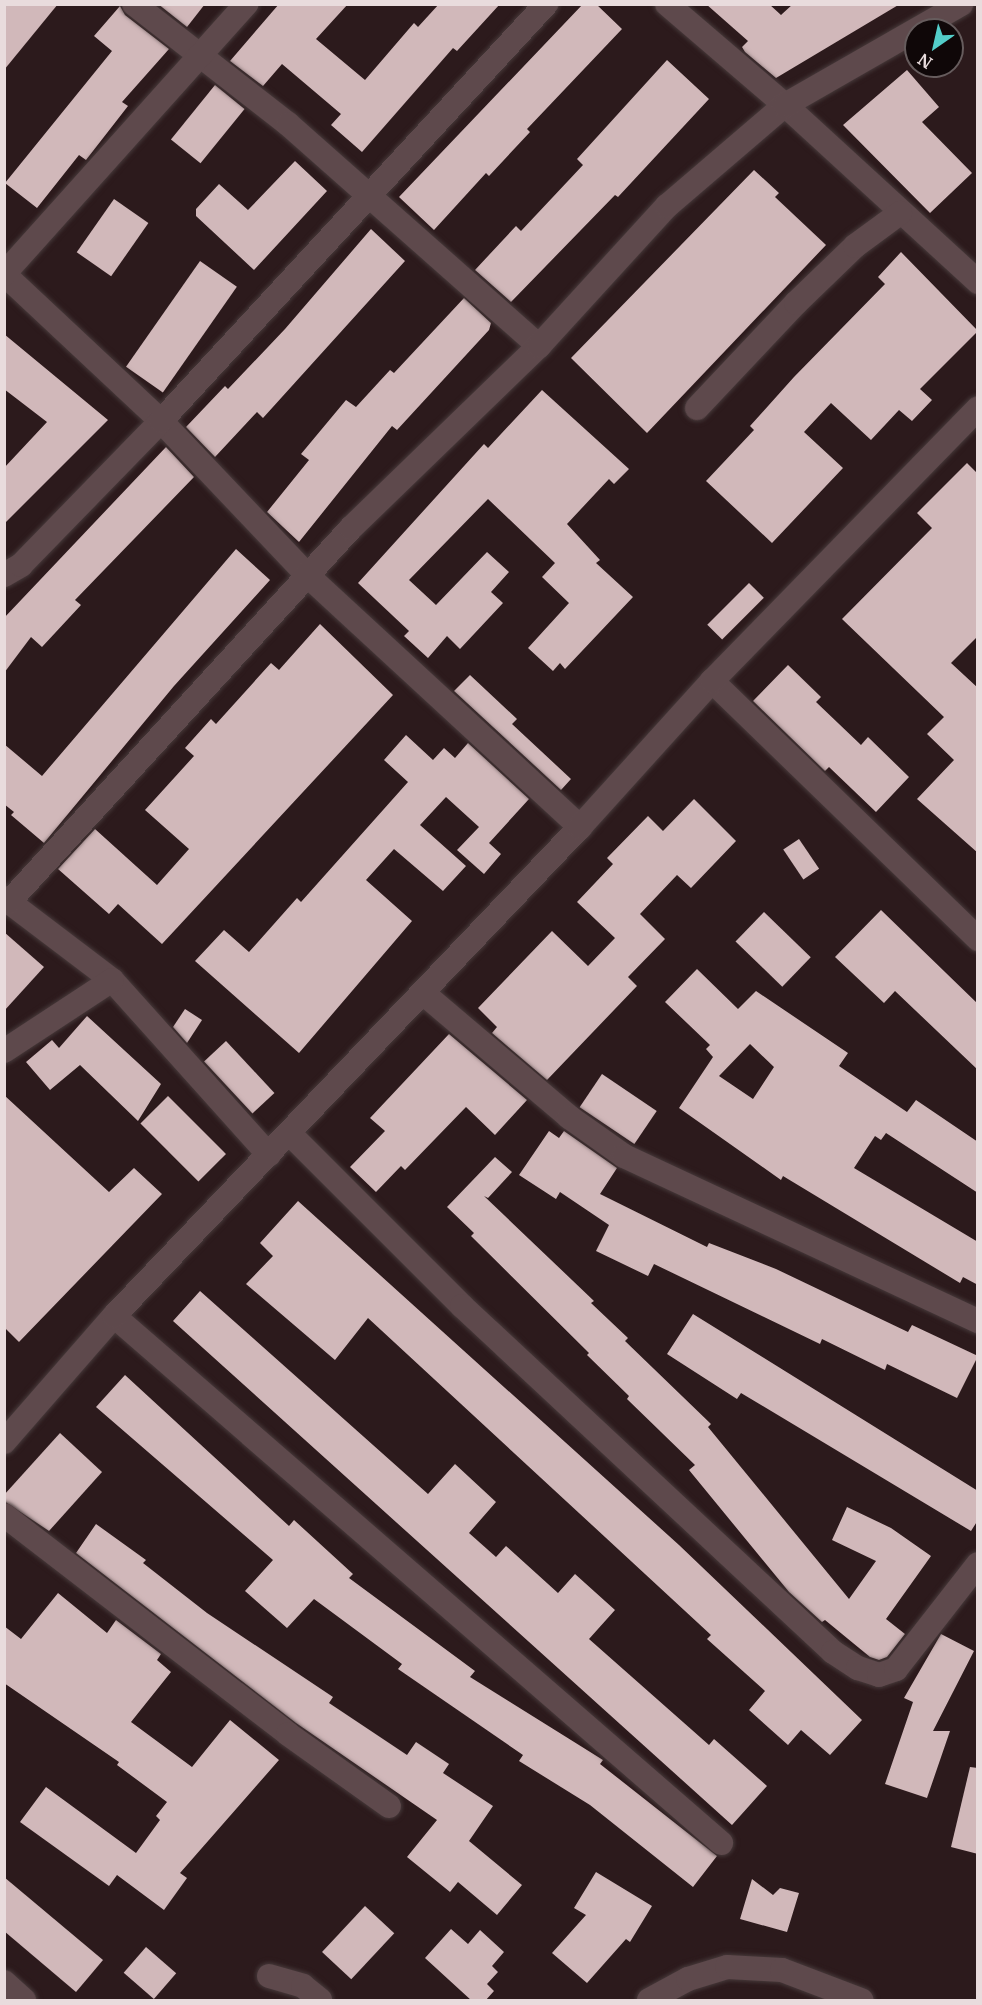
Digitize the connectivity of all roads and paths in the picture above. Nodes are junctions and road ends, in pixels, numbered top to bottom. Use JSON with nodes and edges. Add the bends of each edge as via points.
{"nodes":[{"id":1,"x":134,"y":4,"type":"edge"},
{"id":2,"x":246,"y":4,"type":"edge"},
{"id":3,"x":546,"y":4,"type":"edge"},
{"id":4,"x":667,"y":4,"type":"edge"},
{"id":5,"x":960,"y":4,"type":"edge"},
{"id":6,"x":201,"y":54,"type":"junction"},
{"id":7,"x":784,"y":105,"type":"junction"},
{"id":8,"x":369,"y":192,"type":"junction"},
{"id":9,"x":900,"y":213,"type":"junction"},
{"id":10,"x":4,"y":274,"type":"edge"},
{"id":11,"x":978,"y":282,"type":"edge"},
{"id":12,"x":540,"y":346,"type":"junction"},
{"id":13,"x":698,"y":408,"type":"dead end"},
{"id":14,"x":978,"y":408,"type":"edge"},
{"id":15,"x":161,"y":421,"type":"junction"},
{"id":16,"x":4,"y":575,"type":"edge"},
{"id":17,"x":307,"y":575,"type":"junction"},
{"id":18,"x":712,"y":681,"type":"junction"},
{"id":19,"x":580,"y":827,"type":"junction"},
{"id":20,"x":7,"y":900,"type":"edge"},
{"id":21,"x":978,"y":939,"type":"edge"},
{"id":22,"x":112,"y":980,"type":"junction"},
{"id":23,"x":423,"y":993,"type":"junction"},
{"id":24,"x":4,"y":1051,"type":"edge"},
{"id":25,"x":290,"y":1134,"type":"junction"},
{"id":26,"x":269,"y":1155,"type":"junction"},
{"id":27,"x":114,"y":1316,"type":"junction"},
{"id":28,"x":978,"y":1322,"type":"edge"},
{"id":29,"x":4,"y":1442,"type":"edge"},
{"id":30,"x":4,"y":1515,"type":"edge"},
{"id":31,"x":978,"y":1564,"type":"edge"},
{"id":32,"x":389,"y":1806,"type":"dead end"},
{"id":33,"x":721,"y":1843,"type":"dead end"},
{"id":34,"x":269,"y":1976,"type":"dead end"},
{"id":35,"x":4,"y":1982,"type":"edge"},
{"id":36,"x":24,"y":2001,"type":"edge"},
{"id":37,"x":320,"y":2001,"type":"edge"},
{"id":38,"x":649,"y":2001,"type":"edge"},
{"id":39,"x":861,"y":2001,"type":"edge"}],
"edges":[{"from":1,"to":6,"type":"street"},
{"from":2,"to":6,"type":"street"},
{"from":3,"to":8,"type":"street"},
{"from":4,"to":7,"type":"street"},
{"from":5,"to":7,"type":"street"},
{"from":6,"to":8,"type":"street"},
{"from":6,"to":10,"type":"street"},
{"from":7,"to":9,"type":"street"},
{"from":7,"to":12,"type":"street","via":[[667,206]]},
{"from":8,"to":12,"type":"street"},
{"from":8,"to":15,"type":"street"},
{"from":9,"to":11,"type":"street"},
{"from":9,"to":13,"type":"street","via":[[855,246]]},
{"from":10,"to":15,"type":"street"},
{"from":12,"to":17,"type":"street"},
{"from":14,"to":18,"type":"street"},
{"from":15,"to":16,"type":"street","via":[[21,565]]},
{"from":15,"to":17,"type":"street"},
{"from":17,"to":19,"type":"street"},
{"from":17,"to":20,"type":"street"},
{"from":18,"to":19,"type":"street"},
{"from":18,"to":21,"type":"street"},
{"from":19,"to":23,"type":"street"},
{"from":20,"to":22,"type":"street"},
{"from":22,"to":24,"type":"street"},
{"from":22,"to":26,"type":"street"},
{"from":23,"to":25,"type":"street"},
{"from":23,"to":28,"type":"street","via":[[584,1129],[624,1156]]},
{"from":25,"to":26,"type":"street"},
{"from":25,"to":31,"type":"street","via":[[470,1314],[833,1652],[858,1668],[879,1676],[896,1669]]},
{"from":26,"to":27,"type":"street"},
{"from":27,"to":29,"type":"street"},
{"from":27,"to":33,"type":"street"},
{"from":30,"to":32,"type":"street","via":[[252,1707]]},
{"from":34,"to":37,"type":"street","via":[[303,1986]]},
{"from":35,"to":36,"type":"street"},
{"from":38,"to":39,"type":"street","via":[[688,1979],[727,1967],[782,1970]]}]}
